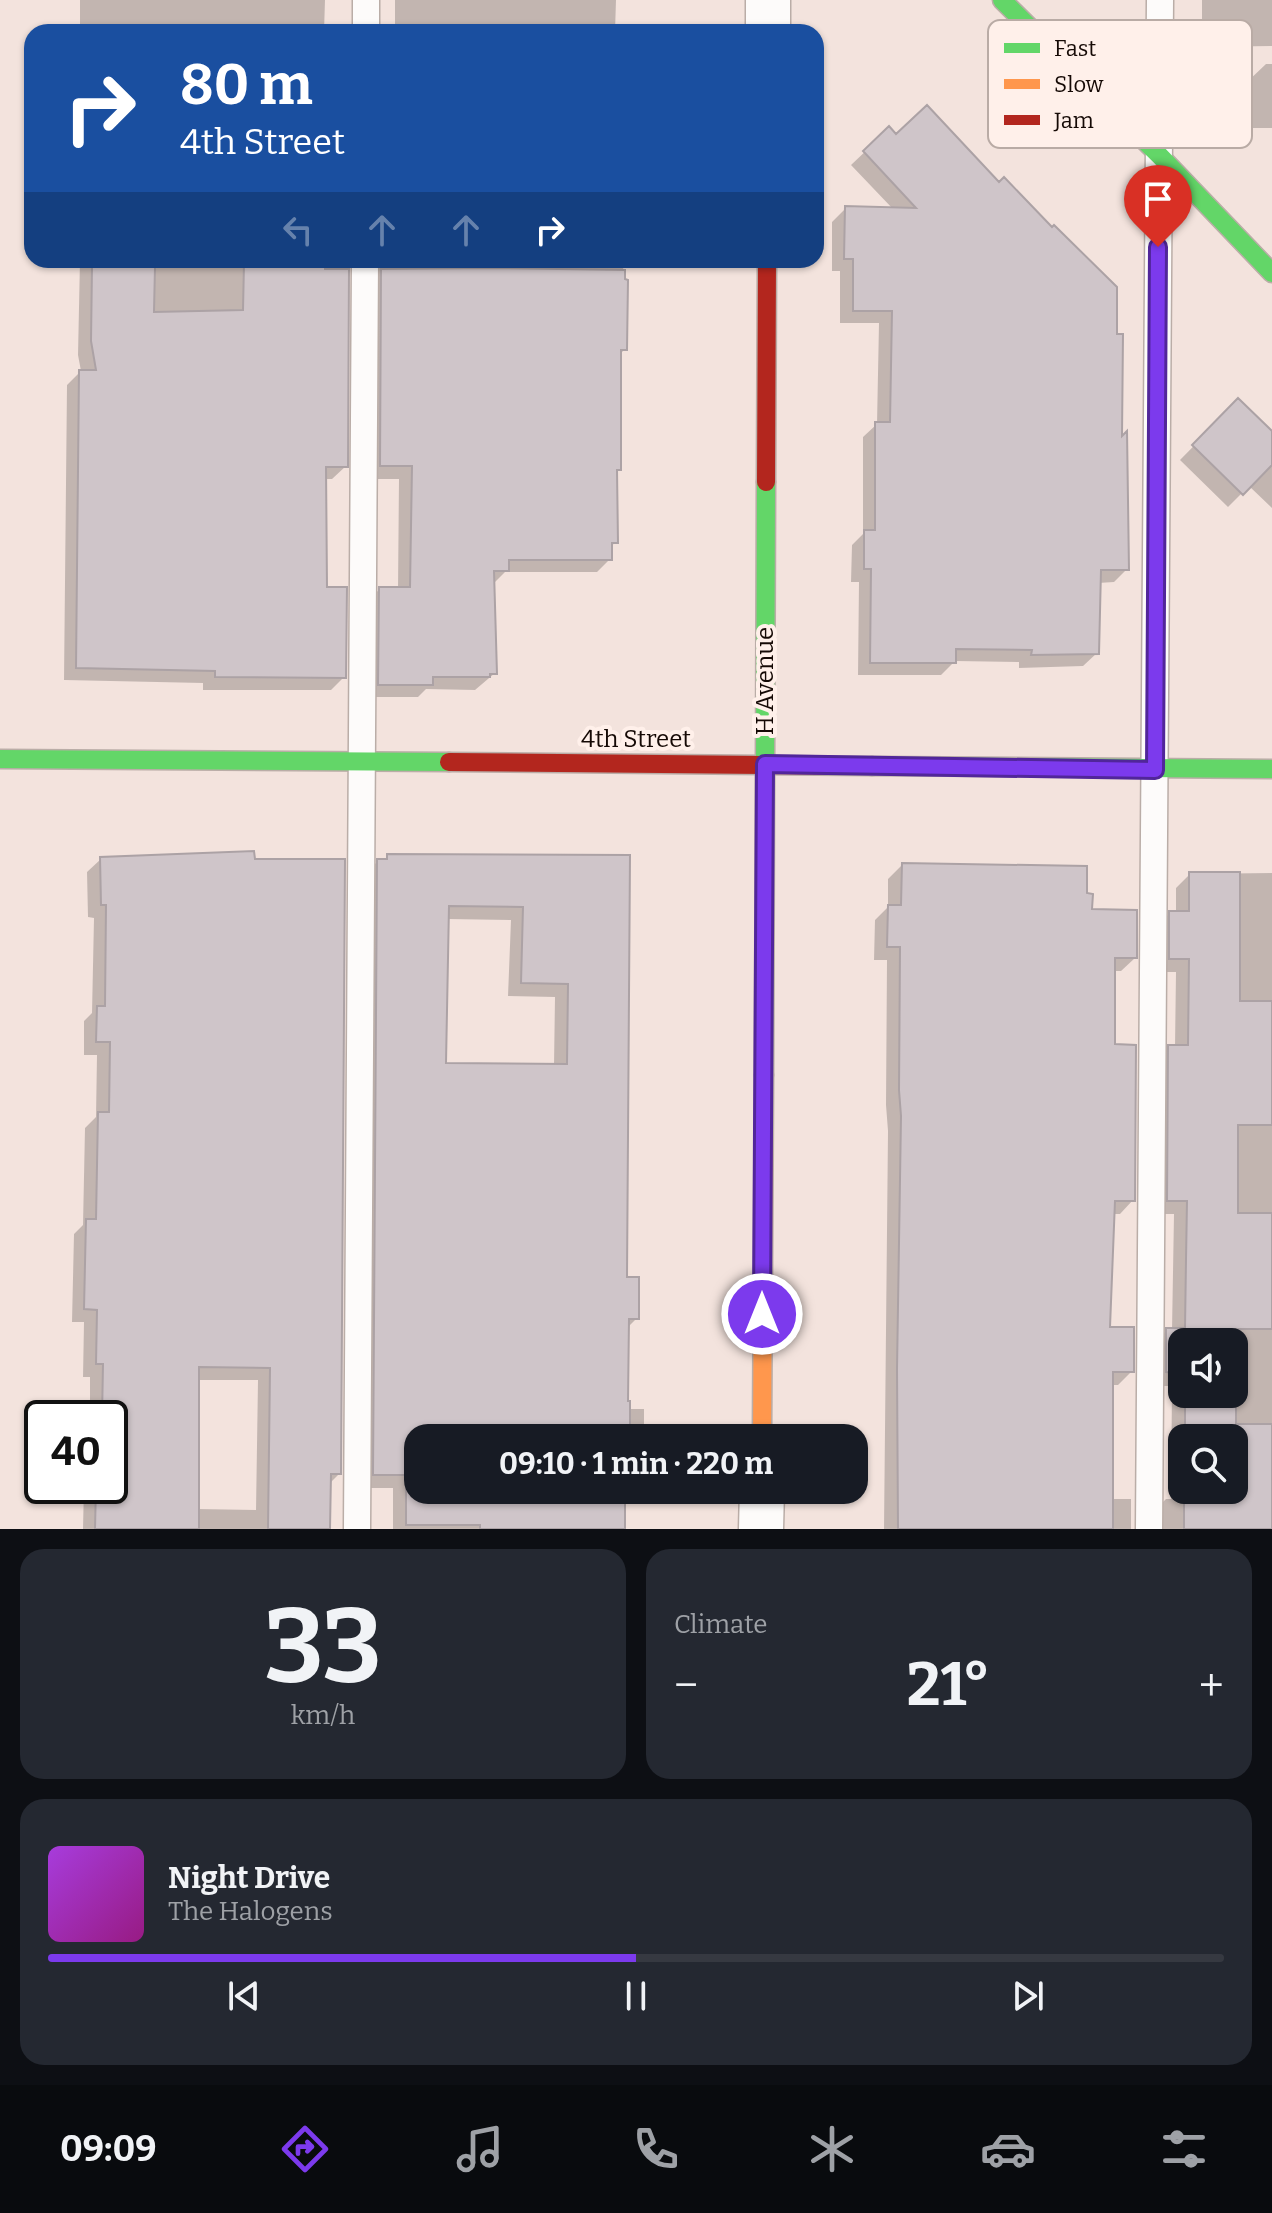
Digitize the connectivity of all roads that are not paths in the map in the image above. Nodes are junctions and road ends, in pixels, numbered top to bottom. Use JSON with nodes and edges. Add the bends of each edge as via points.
{"nodes":[{"id":1,"x":366,"y":0,"type":"edge"},
{"id":2,"x":768,"y":0,"type":"edge"},
{"id":3,"x":1002,"y":0,"type":"edge"},
{"id":4,"x":1160,"y":0,"type":"edge"},
{"id":5,"x":1022,"y":20,"type":"edge"},
{"id":6,"x":1160,"y":20,"type":"edge"},
{"id":7,"x":366,"y":24,"type":"edge"},
{"id":8,"x":768,"y":24,"type":"edge"},
{"id":9,"x":1152,"y":148,"type":"edge"},
{"id":10,"x":1159,"y":148,"type":"edge"},
{"id":11,"x":1159,"y":155,"type":"junction"},
{"id":12,"x":365,"y":268,"type":"edge"},
{"id":13,"x":767,"y":268,"type":"edge"},
{"id":14,"x":1272,"y":273,"type":"edge"},
{"id":15,"x":0,"y":759,"type":"edge"},
{"id":16,"x":362,"y":761,"type":"junction"},
{"id":17,"x":765,"y":764,"type":"junction"},
{"id":18,"x":1272,"y":769,"type":"edge"},
{"id":19,"x":1155,"y":770,"type":"junction"},
{"id":20,"x":762,"y":1424,"type":"edge"},
{"id":21,"x":762,"y":1504,"type":"edge"},
{"id":22,"x":357,"y":1529,"type":"edge"},
{"id":23,"x":761,"y":1529,"type":"edge"},
{"id":24,"x":1149,"y":1529,"type":"edge"}],
"edges":[{"from":1,"to":7,"type":"lane"},
{"from":2,"to":8,"type":"street"},
{"from":3,"to":5,"type":"street"},
{"from":4,"to":6,"type":"lane"},
{"from":9,"to":11,"type":"street"},
{"from":10,"to":11,"type":"lane"},
{"from":11,"to":14,"type":"street"},
{"from":11,"to":19,"type":"lane"},
{"from":12,"to":16,"type":"lane"},
{"from":13,"to":17,"type":"street","name":"H Avenue"},
{"from":15,"to":16,"type":"street","name":"4th Street"},
{"from":16,"to":17,"type":"street","name":"4th Street"},
{"from":16,"to":22,"type":"lane"},
{"from":17,"to":19,"type":"street","name":"4th Street"},
{"from":17,"to":20,"type":"street","name":"H Avenue"},
{"from":18,"to":19,"type":"street","name":"4th Street"},
{"from":19,"to":24,"type":"lane"},
{"from":21,"to":23,"type":"street"}]}
